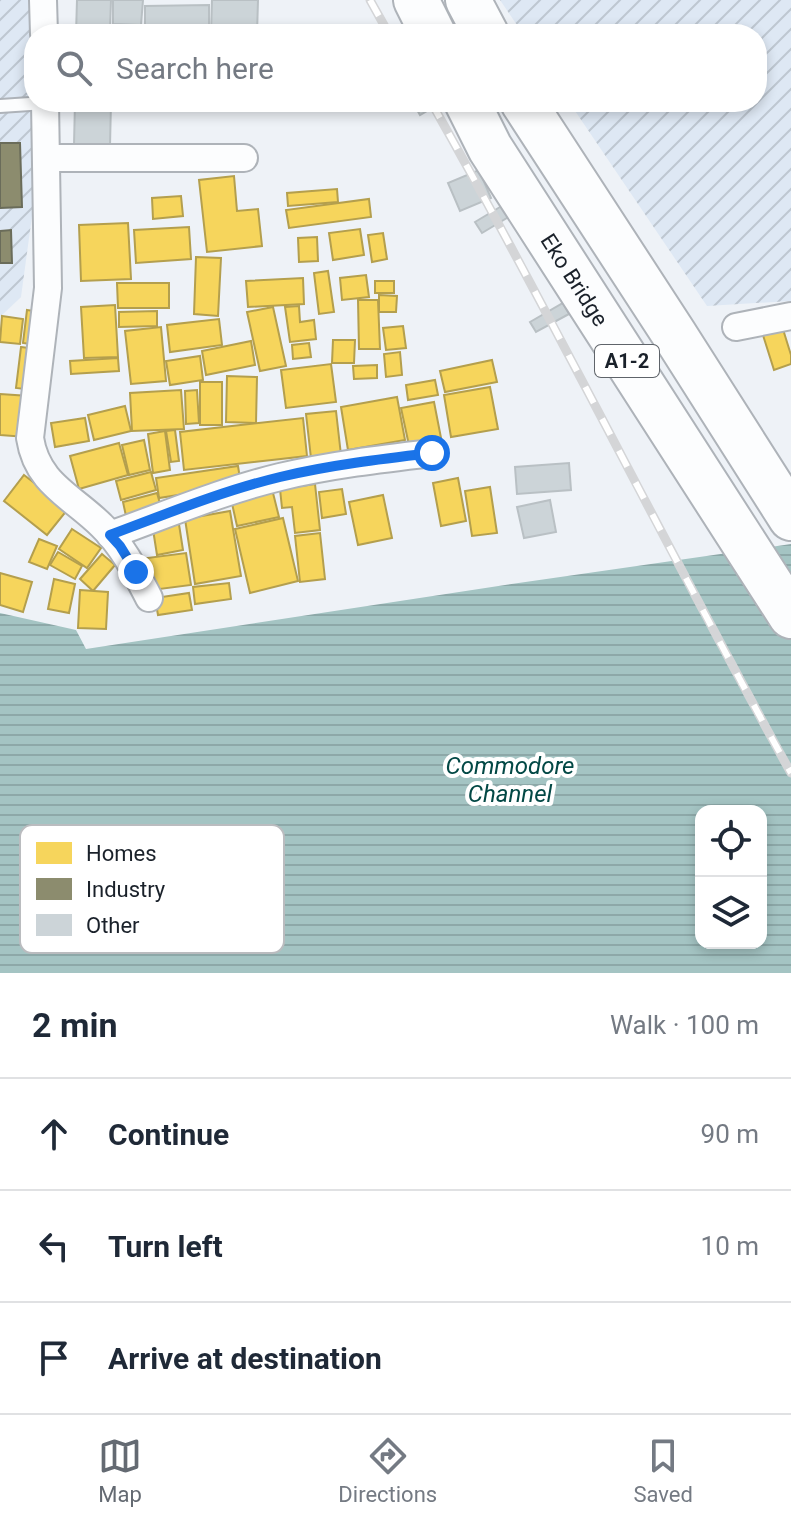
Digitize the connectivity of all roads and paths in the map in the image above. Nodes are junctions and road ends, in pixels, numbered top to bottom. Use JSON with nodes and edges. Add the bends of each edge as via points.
{"nodes":[{"id":1,"x":43,"y":0,"type":"edge"},
{"id":2,"x":416,"y":0,"type":"edge"},
{"id":3,"x":468,"y":0,"type":"edge"},
{"id":4,"x":44,"y":24,"type":"edge"},
{"id":5,"x":428,"y":24,"type":"edge"},
{"id":6,"x":481,"y":24,"type":"edge"},
{"id":7,"x":24,"y":104,"type":"edge"},
{"id":8,"x":0,"y":106,"type":"edge"},
{"id":9,"x":45,"y":112,"type":"edge"},
{"id":10,"x":472,"y":112,"type":"edge"},
{"id":11,"x":530,"y":112,"type":"edge"},
{"id":12,"x":46,"y":158,"type":"junction"},
{"id":13,"x":244,"y":158,"type":"dead end"},
{"id":14,"x":791,"y":316,"type":"edge"},
{"id":15,"x":736,"y":327,"type":"dead end"},
{"id":16,"x":33,"y":413,"type":"junction"},
{"id":17,"x":45,"y":452,"type":"dead end"},
{"id":18,"x":432,"y":453,"type":"dead end"},
{"id":19,"x":791,"y":518,"type":"edge"},
{"id":20,"x":110,"y":535,"type":"junction"},
{"id":21,"x":149,"y":598,"type":"dead end"},
{"id":22,"x":791,"y":616,"type":"edge"}],
"edges":[{"from":1,"to":4,"type":"street"},
{"from":2,"to":5,"type":"highway"},
{"from":3,"to":6,"type":"highway"},
{"from":7,"to":8,"type":"lane"},
{"from":9,"to":12,"type":"street"},
{"from":10,"to":22,"type":"highway","name":"Eko Bridge","number":"A1-2","via":[[490,148]]},
{"from":11,"to":19,"type":"highway","number":"A1-2"},
{"from":12,"to":13,"type":"street"},
{"from":12,"to":16,"type":"street","via":[[48,288]]},
{"from":14,"to":15,"type":"street"},
{"from":16,"to":17,"type":"street"},
{"from":16,"to":20,"type":"street","via":[[32,455],[44,475]]},
{"from":18,"to":20,"type":"street","via":[[277,478]]},
{"from":20,"to":21,"type":"street"}]}
